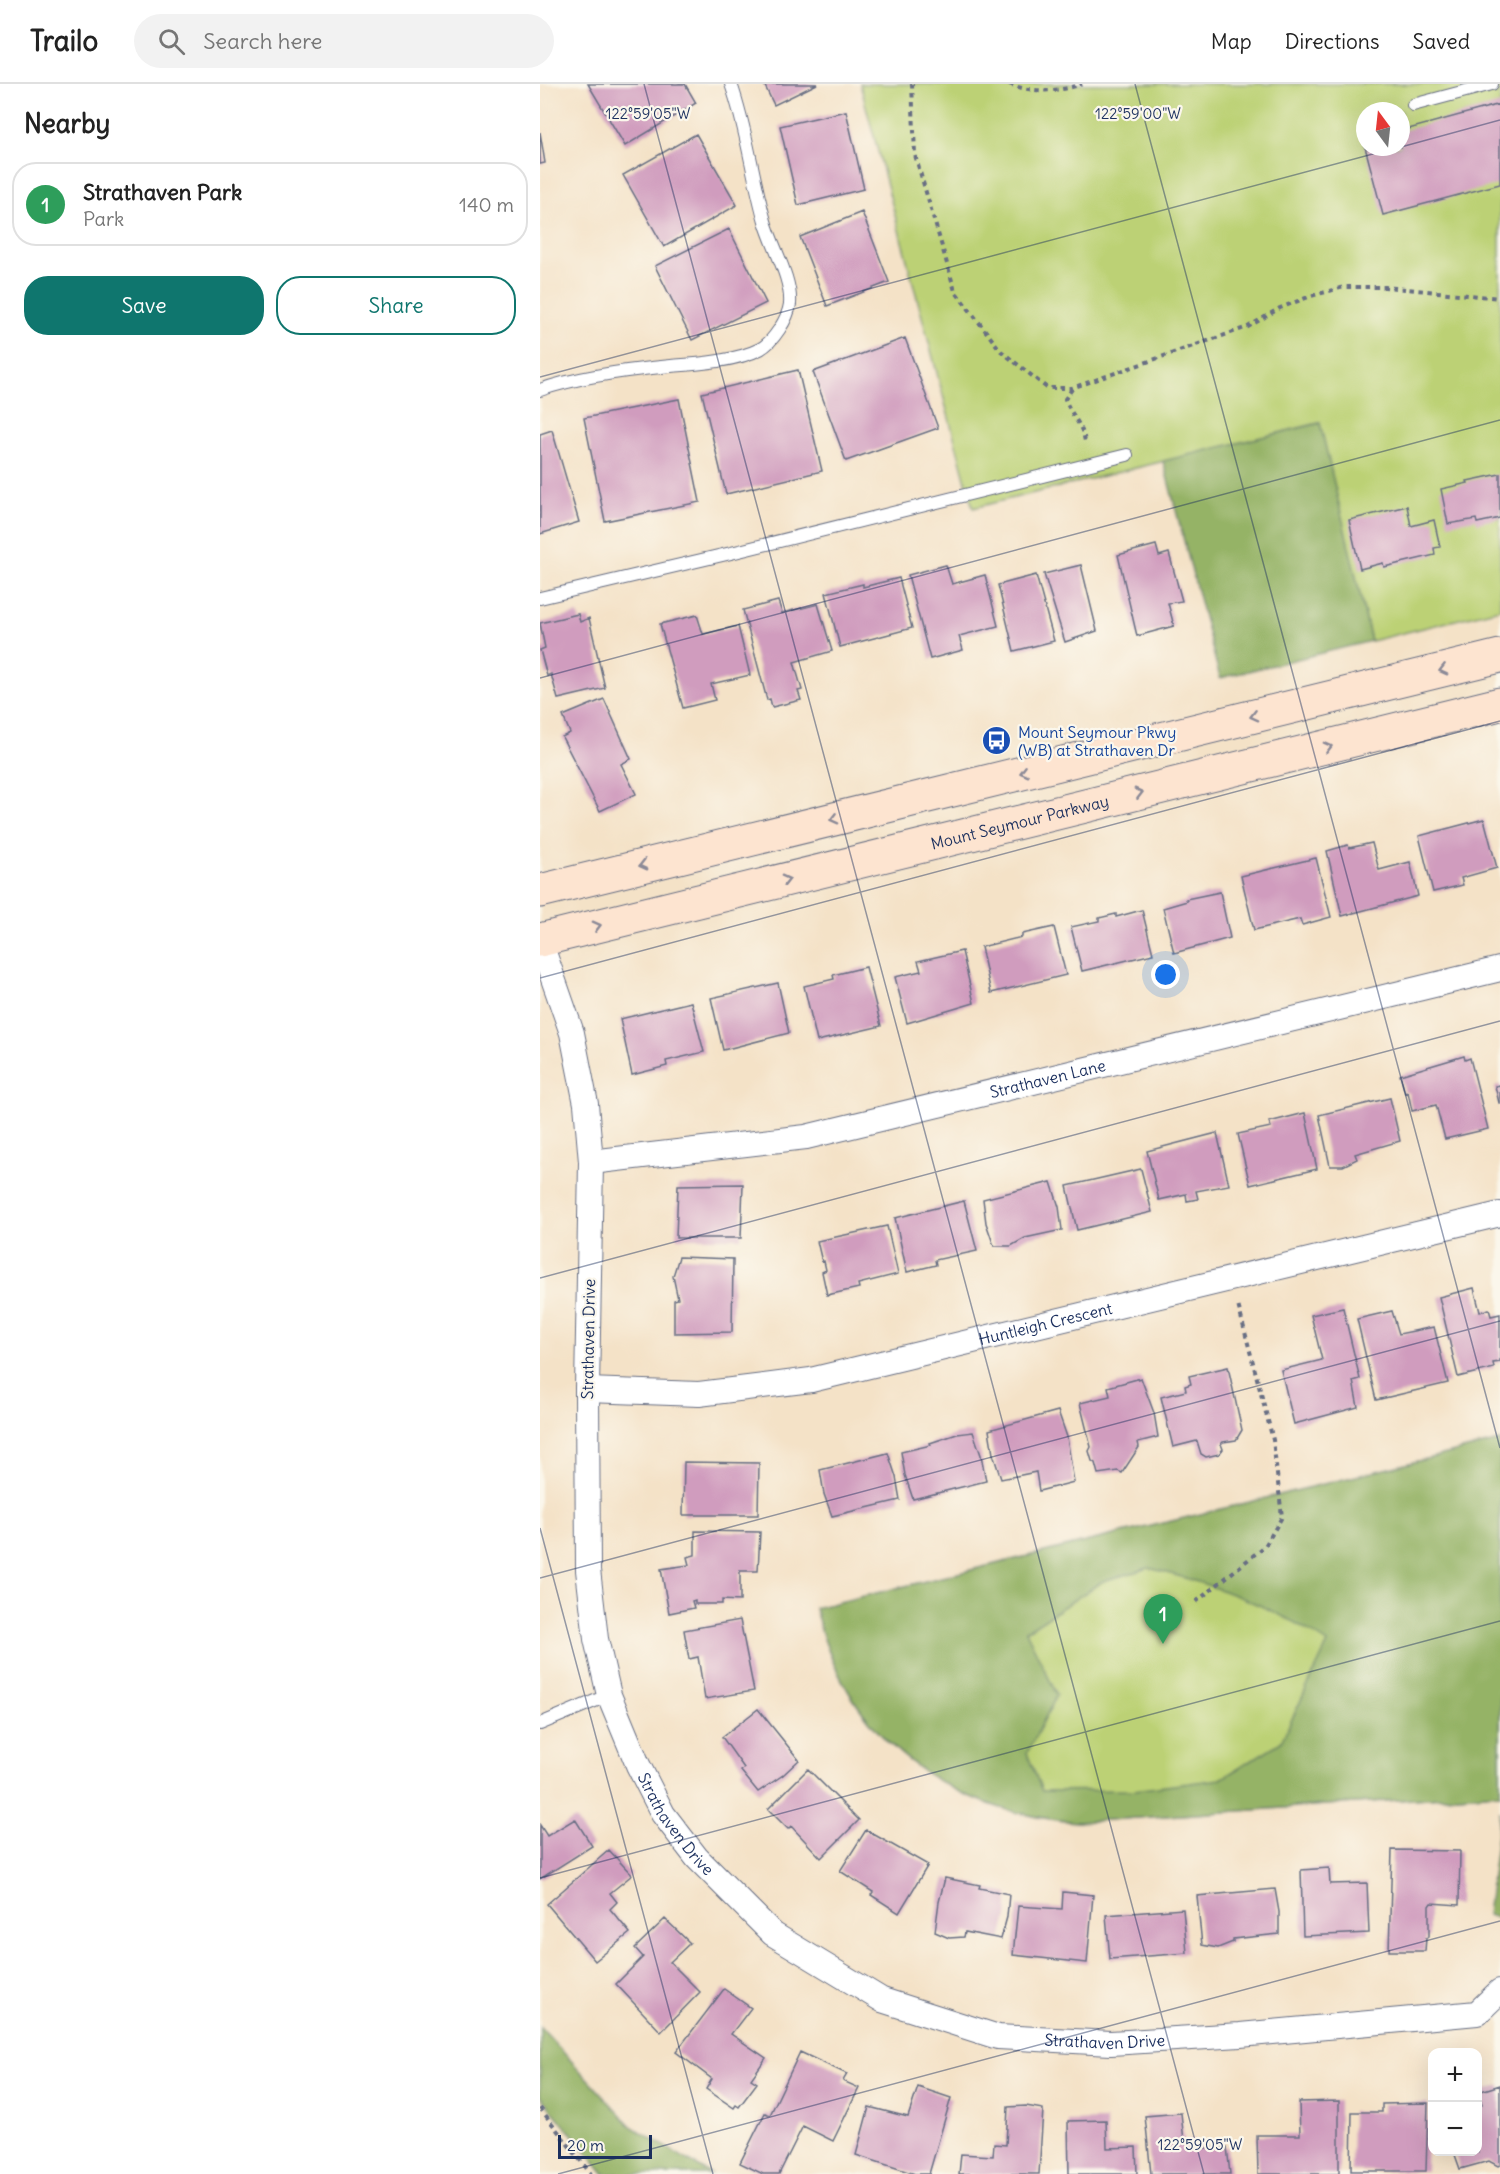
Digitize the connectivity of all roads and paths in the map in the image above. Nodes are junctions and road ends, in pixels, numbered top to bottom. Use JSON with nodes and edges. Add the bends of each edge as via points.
{"nodes":[{"id":1,"x":731,"y":84,"type":"edge"},
{"id":2,"x":912,"y":84,"type":"edge"},
{"id":3,"x":1009,"y":84,"type":"edge"},
{"id":4,"x":1082,"y":84,"type":"edge"},
{"id":5,"x":1492,"y":84,"type":"edge"},
{"id":6,"x":1413,"y":105,"type":"dead end"},
{"id":7,"x":1500,"y":298,"type":"edge"},
{"id":8,"x":1072,"y":388,"type":"junction"},
{"id":9,"x":540,"y":390,"type":"edge"},
{"id":10,"x":1127,"y":455,"type":"dead end"},
{"id":11,"x":1091,"y":465,"type":"junction"},
{"id":12,"x":540,"y":598,"type":"edge"},
{"id":13,"x":1500,"y":656,"type":"edge"},
{"id":14,"x":1500,"y":704,"type":"edge"},
{"id":15,"x":540,"y":891,"type":"edge"},
{"id":16,"x":540,"y":940,"type":"edge"},
{"id":17,"x":1500,"y":969,"type":"edge"},
{"id":18,"x":591,"y":1162,"type":"junction"},
{"id":19,"x":1500,"y":1214,"type":"edge"},
{"id":20,"x":1232,"y":1279,"type":"junction"},
{"id":21,"x":587,"y":1390,"type":"junction"},
{"id":22,"x":1196,"y":1602,"type":"dead end"},
{"id":23,"x":609,"y":1695,"type":"junction"},
{"id":24,"x":540,"y":1724,"type":"edge"},
{"id":25,"x":1500,"y":1991,"type":"edge"},
{"id":26,"x":540,"y":2108,"type":"edge"},
{"id":27,"x":591,"y":2174,"type":"edge"}],
"edges":[{"from":1,"to":9,"type":"lane","via":[[749,143],[766,226],[789,287],[790,306],[781,328],[761,349],[729,359],[593,377]]},
{"from":2,"to":8,"type":"path","via":[[915,154],[956,291],[1001,351],[1047,388]]},
{"from":3,"to":4,"type":"path","via":[[1022,90],[1061,90]]},
{"from":5,"to":6,"type":"lane"},
{"from":7,"to":8,"type":"path","via":[[1344,287],[1281,308],[1248,327]]},
{"from":8,"to":11,"type":"path","via":[[1065,399],[1084,433]]},
{"from":10,"to":11,"type":"lane"},
{"from":11,"to":12,"type":"lane"},
{"from":13,"to":15,"type":"main road","one_way":true},
{"from":16,"to":14,"type":"main road","name":"Mount Seymour Parkway","one_way":true},
{"from":16,"to":18,"type":"street","name":"Strathaven Drive","via":[[572,1033]]},
{"from":17,"to":18,"type":"street","name":"Strathaven Lane","via":[[806,1137]]},
{"from":18,"to":21,"type":"street","name":"Strathaven Drive"},
{"from":19,"to":20,"type":"street","name":"Huntleigh Crescent"},
{"from":20,"to":21,"type":"street","name":"Huntleigh Crescent","via":[[811,1380],[699,1394]]},
{"from":20,"to":22,"type":"path","via":[[1273,1440],[1282,1517],[1265,1546]]},
{"from":21,"to":23,"type":"street","name":"Strathaven Drive","via":[[588,1569],[596,1639]]},
{"from":23,"to":24,"type":"lane"},
{"from":23,"to":25,"type":"street","name":"Strathaven Drive","via":[[663,1814],[697,1858],[773,1934],[882,2000],[998,2037],[1111,2043],[1477,2013]]},
{"from":26,"to":27,"type":"path"}]}
